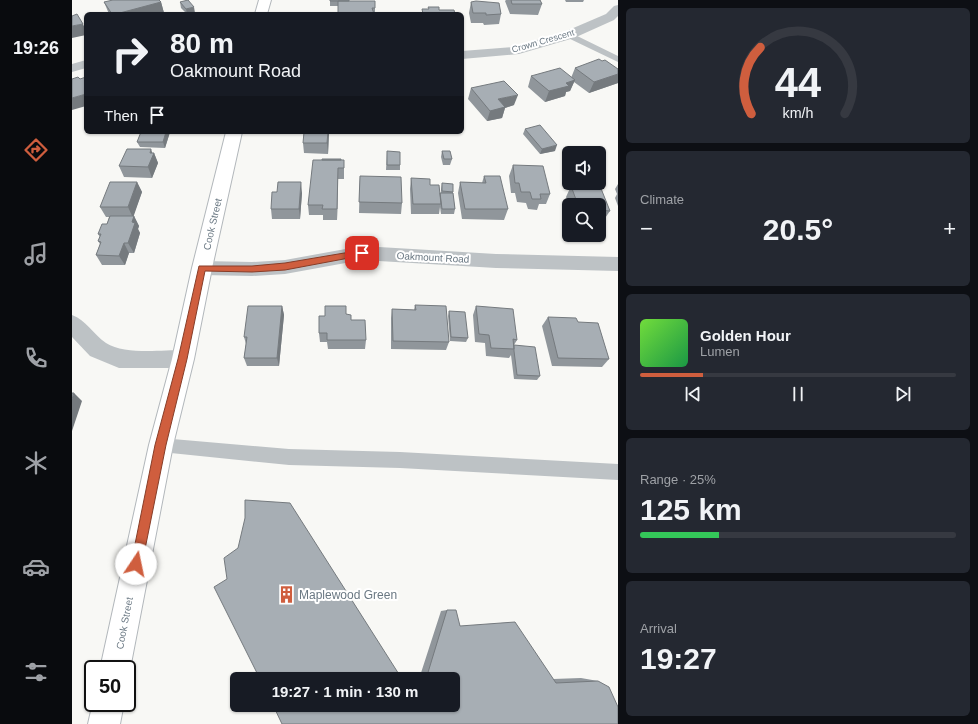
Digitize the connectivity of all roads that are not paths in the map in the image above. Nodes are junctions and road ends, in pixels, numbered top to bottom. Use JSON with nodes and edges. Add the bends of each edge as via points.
{"nodes":[{"id":1,"x":265,"y":0,"type":"edge"},
{"id":2,"x":618,"y":9,"type":"edge"},
{"id":3,"x":262,"y":12,"type":"edge"},
{"id":4,"x":569,"y":35,"type":"junction"},
{"id":5,"x":464,"y":55,"type":"edge"},
{"id":6,"x":618,"y":59,"type":"edge"},
{"id":7,"x":84,"y":65,"type":"edge"},
{"id":8,"x":72,"y":68,"type":"edge"},
{"id":9,"x":234,"y":134,"type":"edge"},
{"id":10,"x":618,"y":264,"type":"edge"},
{"id":11,"x":202,"y":268,"type":"junction"},
{"id":12,"x":72,"y":324,"type":"edge"},
{"id":13,"x":183,"y":359,"type":"junction"},
{"id":14,"x":160,"y":445,"type":"junction"},
{"id":15,"x":618,"y":472,"type":"edge"},
{"id":16,"x":117,"y":660,"type":"edge"},
{"id":17,"x":106,"y":712,"type":"edge"},
{"id":18,"x":104,"y":724,"type":"edge"}],
"edges":[{"from":1,"to":3,"type":"main road"},
{"from":2,"to":4,"type":"street","name":"Crown Crescent","via":[[610,17]]},
{"from":4,"to":5,"type":"street","name":"Crown Crescent","via":[[514,51]]},
{"from":4,"to":6,"type":"lane"},
{"from":7,"to":8,"type":"street"},
{"from":9,"to":11,"type":"main road","name":"Cook Street"},
{"from":10,"to":11,"type":"street","name":"Oakmount Road","via":[[496,261],[362,253],[285,266],[252,269]]},
{"from":11,"to":13,"type":"main road","name":"Cook Street"},
{"from":12,"to":13,"type":"street","via":[[98,349],[119,359]]},
{"from":13,"to":14,"type":"main road","name":"Cook Street"},
{"from":14,"to":15,"type":"lane","via":[[289,457],[400,460]]},
{"from":14,"to":16,"type":"main road","name":"Cook Street"},
{"from":17,"to":18,"type":"main road"}]}
